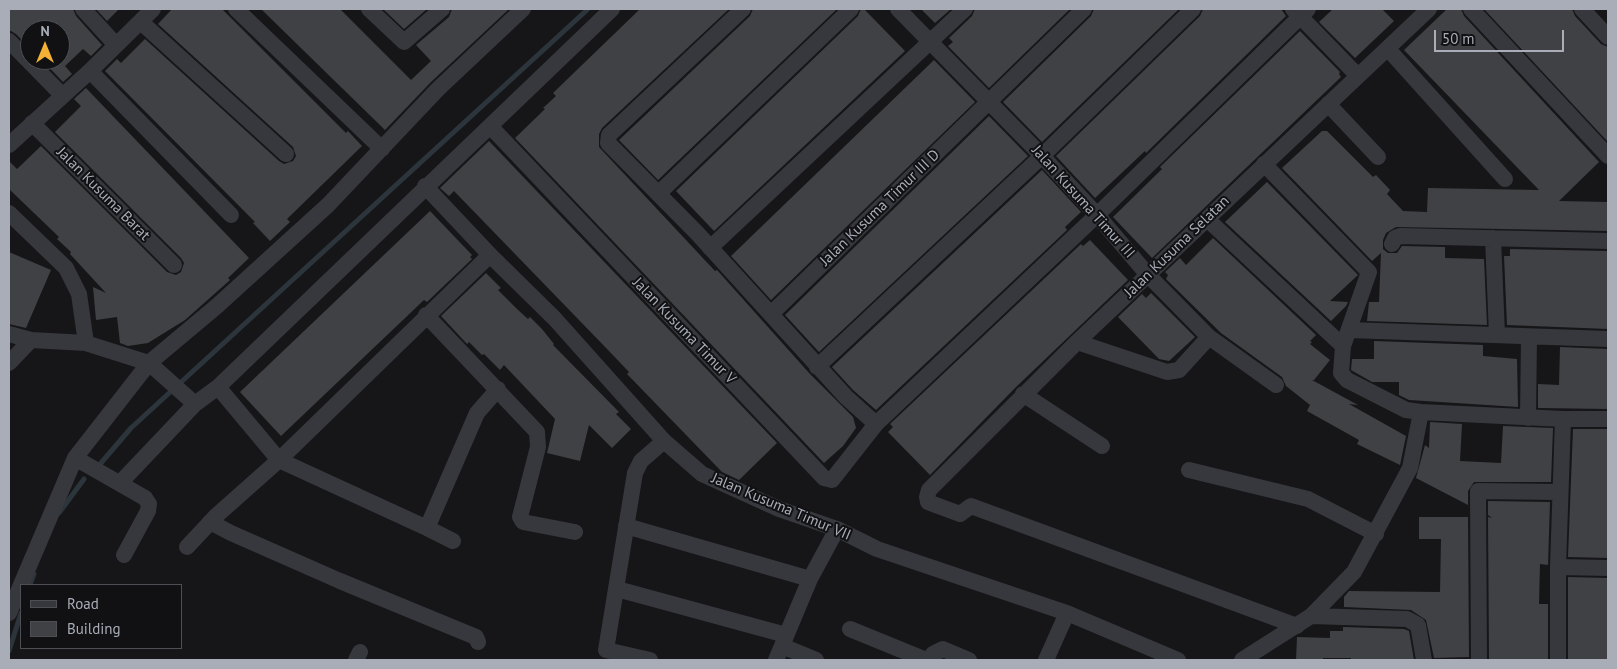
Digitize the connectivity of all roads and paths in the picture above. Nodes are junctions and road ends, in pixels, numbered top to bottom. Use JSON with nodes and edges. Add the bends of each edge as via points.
{"nodes":[{"id":1,"x":83,"y":9,"type":"edge"},
{"id":2,"x":153,"y":9,"type":"edge"},
{"id":3,"x":236,"y":9,"type":"edge"},
{"id":4,"x":368,"y":9,"type":"edge"},
{"id":5,"x":442,"y":9,"type":"edge"},
{"id":6,"x":523,"y":9,"type":"edge"},
{"id":7,"x":612,"y":9,"type":"edge"},
{"id":8,"x":743,"y":9,"type":"edge"},
{"id":9,"x":851,"y":9,"type":"edge"},
{"id":10,"x":898,"y":9,"type":"edge"},
{"id":11,"x":965,"y":9,"type":"edge"},
{"id":12,"x":1084,"y":9,"type":"edge"},
{"id":13,"x":1193,"y":9,"type":"edge"},
{"id":14,"x":1471,"y":9,"type":"edge"},
{"id":15,"x":1582,"y":9,"type":"edge"},
{"id":16,"x":1300,"y":11,"type":"edge"},
{"id":17,"x":1418,"y":12,"type":"edge"},
{"id":18,"x":141,"y":22,"type":"junction"},
{"id":19,"x":1608,"y":37,"type":"edge"},
{"id":20,"x":9,"y":41,"type":"edge"},
{"id":21,"x":931,"y":42,"type":"junction"},
{"id":22,"x":116,"y":45,"type":"junction"},
{"id":23,"x":1388,"y":49,"type":"junction"},
{"id":24,"x":90,"y":71,"type":"junction"},
{"id":25,"x":1358,"y":76,"type":"junction"},
{"id":26,"x":62,"y":95,"type":"junction"},
{"id":27,"x":989,"y":102,"type":"junction"},
{"id":28,"x":1328,"y":104,"type":"junction"},
{"id":29,"x":32,"y":123,"type":"junction"},
{"id":30,"x":490,"y":126,"type":"junction"},
{"id":31,"x":9,"y":145,"type":"edge"},
{"id":32,"x":382,"y":149,"type":"junction"},
{"id":33,"x":286,"y":154,"type":"dead end"},
{"id":34,"x":1042,"y":156,"type":"junction"},
{"id":35,"x":1608,"y":156,"type":"edge"},
{"id":36,"x":1378,"y":157,"type":"dead end"},
{"id":37,"x":1264,"y":164,"type":"junction"},
{"id":38,"x":1505,"y":179,"type":"dead end"},
{"id":39,"x":426,"y":186,"type":"junction"},
{"id":40,"x":658,"y":194,"type":"junction"},
{"id":41,"x":9,"y":212,"type":"edge"},
{"id":42,"x":231,"y":215,"type":"dead end"},
{"id":43,"x":1097,"y":215,"type":"junction"},
{"id":44,"x":1207,"y":219,"type":"junction"},
{"id":45,"x":1493,"y":238,"type":"junction"},
{"id":46,"x":1608,"y":241,"type":"edge"},
{"id":47,"x":1392,"y":244,"type":"dead end"},
{"id":48,"x":710,"y":248,"type":"junction"},
{"id":49,"x":490,"y":255,"type":"junction"},
{"id":50,"x":174,"y":265,"type":"dead end"},
{"id":51,"x":1148,"y":275,"type":"junction"},
{"id":52,"x":771,"y":314,"type":"junction"},
{"id":53,"x":426,"y":315,"type":"junction"},
{"id":54,"x":1349,"y":330,"type":"junction"},
{"id":55,"x":9,"y":334,"type":"edge"},
{"id":56,"x":1497,"y":335,"type":"junction"},
{"id":57,"x":1209,"y":337,"type":"junction"},
{"id":58,"x":1529,"y":338,"type":"junction"},
{"id":59,"x":1608,"y":339,"type":"edge"},
{"id":60,"x":31,"y":340,"type":"junction"},
{"id":61,"x":1077,"y":342,"type":"junction"},
{"id":62,"x":86,"y":343,"type":"junction"},
{"id":63,"x":1343,"y":346,"type":"junction"},
{"id":64,"x":9,"y":363,"type":"edge"},
{"id":65,"x":149,"y":363,"type":"junction"},
{"id":66,"x":818,"y":367,"type":"junction"},
{"id":67,"x":1276,"y":385,"type":"dead end"},
{"id":68,"x":218,"y":387,"type":"junction"},
{"id":69,"x":498,"y":389,"type":"junction"},
{"id":70,"x":1023,"y":394,"type":"junction"},
{"id":71,"x":191,"y":400,"type":"junction"},
{"id":72,"x":1421,"y":412,"type":"junction"},
{"id":73,"x":1528,"y":418,"type":"junction"},
{"id":74,"x":1563,"y":419,"type":"junction"},
{"id":75,"x":1608,"y":419,"type":"edge"},
{"id":76,"x":876,"y":424,"type":"junction"},
{"id":77,"x":664,"y":441,"type":"junction"},
{"id":78,"x":1102,"y":446,"type":"dead end"},
{"id":79,"x":75,"y":458,"type":"junction"},
{"id":80,"x":279,"y":460,"type":"junction"},
{"id":81,"x":1189,"y":470,"type":"dead end"},
{"id":82,"x":120,"y":483,"type":"junction"},
{"id":83,"x":1560,"y":492,"type":"junction"},
{"id":84,"x":210,"y":522,"type":"junction"},
{"id":85,"x":626,"y":526,"type":"junction"},
{"id":86,"x":427,"y":528,"type":"junction"},
{"id":87,"x":837,"y":529,"type":"junction"},
{"id":88,"x":575,"y":532,"type":"dead end"},
{"id":89,"x":1376,"y":534,"type":"junction"},
{"id":90,"x":453,"y":541,"type":"dead end"},
{"id":91,"x":186,"y":548,"type":"dead end"},
{"id":92,"x":124,"y":555,"type":"dead end"},
{"id":93,"x":1558,"y":567,"type":"junction"},
{"id":94,"x":1608,"y":568,"type":"edge"},
{"id":95,"x":810,"y":579,"type":"junction"},
{"id":96,"x":21,"y":584,"type":"edge"},
{"id":97,"x":20,"y":587,"type":"edge"},
{"id":98,"x":617,"y":589,"type":"junction"},
{"id":99,"x":9,"y":613,"type":"edge"},
{"id":100,"x":1066,"y":613,"type":"junction"},
{"id":101,"x":1311,"y":616,"type":"junction"},
{"id":102,"x":1298,"y":626,"type":"junction"},
{"id":103,"x":850,"y":629,"type":"dead end"},
{"id":104,"x":478,"y":642,"type":"dead end"},
{"id":105,"x":781,"y":647,"type":"edge"},
{"id":106,"x":650,"y":660,"type":"edge"},
{"id":107,"x":816,"y":660,"type":"edge"},
{"id":108,"x":928,"y":660,"type":"edge"},
{"id":109,"x":969,"y":660,"type":"edge"},
{"id":110,"x":1047,"y":660,"type":"edge"},
{"id":111,"x":1178,"y":660,"type":"edge"},
{"id":112,"x":1242,"y":660,"type":"edge"},
{"id":113,"x":1424,"y":660,"type":"edge"},
{"id":114,"x":1479,"y":660,"type":"edge"},
{"id":115,"x":1558,"y":660,"type":"edge"}],
"edges":[{"from":1,"to":22,"type":"street"},
{"from":2,"to":18,"type":"street"},
{"from":3,"to":32,"type":"street"},
{"from":4,"to":5,"type":"street","via":[[404,42]]},
{"from":6,"to":32,"type":"street"},
{"from":7,"to":30,"type":"street"},
{"from":8,"to":40,"type":"street","via":[[609,135],[610,148]]},
{"from":9,"to":40,"type":"street"},
{"from":10,"to":21,"type":"street","name":"Jalan Kusuma Timur III"},
{"from":11,"to":21,"type":"street"},
{"from":12,"to":27,"type":"street","name":"Jalan Kusuma Timur III D"},
{"from":13,"to":34,"type":"street"},
{"from":14,"to":35,"type":"street"},
{"from":15,"to":19,"type":"street"},
{"from":16,"to":25,"type":"street"},
{"from":16,"to":43,"type":"street"},
{"from":17,"to":23,"type":"street","name":"Jalan Kusuma Selatan"},
{"from":18,"to":22,"type":"street"},
{"from":18,"to":33,"type":"street"},
{"from":20,"to":26,"type":"street"},
{"from":21,"to":27,"type":"street","name":"Jalan Kusuma Timur III"},
{"from":21,"to":48,"type":"street"},
{"from":22,"to":24,"type":"street"},
{"from":23,"to":25,"type":"street","name":"Jalan Kusuma Selatan"},
{"from":23,"to":38,"type":"street"},
{"from":24,"to":26,"type":"street"},
{"from":24,"to":42,"type":"street"},
{"from":25,"to":28,"type":"street","name":"Jalan Kusuma Selatan"},
{"from":26,"to":29,"type":"street"},
{"from":27,"to":34,"type":"street","name":"Jalan Kusuma Timur III"},
{"from":27,"to":52,"type":"street","name":"Jalan Kusuma Timur III D"},
{"from":28,"to":36,"type":"street"},
{"from":28,"to":37,"type":"street","name":"Jalan Kusuma Selatan"},
{"from":29,"to":31,"type":"street"},
{"from":29,"to":50,"type":"street","name":"Jalan Kusuma Barat"},
{"from":30,"to":39,"type":"street"},
{"from":30,"to":76,"type":"street","name":"Jalan Kusuma Timur V","via":[[824,478],[832,480]]},
{"from":32,"to":65,"type":"street","via":[[268,260]]},
{"from":34,"to":43,"type":"street","name":"Jalan Kusuma Timur III"},
{"from":34,"to":66,"type":"street"},
{"from":37,"to":44,"type":"street","name":"Jalan Kusuma Selatan"},
{"from":37,"to":54,"type":"street","via":[[1369,272]]},
{"from":39,"to":49,"type":"street","name":"Jalan Kusuma Timur VII"},
{"from":39,"to":68,"type":"street"},
{"from":40,"to":48,"type":"street"},
{"from":41,"to":62,"type":"street","via":[[66,268],[79,294]]},
{"from":43,"to":51,"type":"street","name":"Jalan Kusuma Timur III"},
{"from":43,"to":76,"type":"street"},
{"from":44,"to":51,"type":"street","name":"Jalan Kusuma Selatan"},
{"from":44,"to":63,"type":"street"},
{"from":45,"to":46,"type":"street"},
{"from":45,"to":47,"type":"street","via":[[1400,236]]},
{"from":45,"to":56,"type":"street"},
{"from":48,"to":52,"type":"street"},
{"from":49,"to":53,"type":"street"},
{"from":49,"to":77,"type":"street","name":"Jalan Kusuma Timur VII","via":[[554,319]]},
{"from":51,"to":57,"type":"street","name":"Jalan Kusuma Timur III"},
{"from":51,"to":61,"type":"street","name":"Jalan Kusuma Selatan"},
{"from":52,"to":66,"type":"street"},
{"from":53,"to":69,"type":"street"},
{"from":53,"to":80,"type":"street"},
{"from":54,"to":56,"type":"street"},
{"from":54,"to":63,"type":"street"},
{"from":55,"to":60,"type":"street"},
{"from":56,"to":58,"type":"street"},
{"from":57,"to":61,"type":"street","via":[[1179,370],[1167,372]]},
{"from":57,"to":67,"type":"street","name":"Jalan Kusuma Timur III"},
{"from":58,"to":59,"type":"street"},
{"from":58,"to":73,"type":"street"},
{"from":60,"to":62,"type":"street"},
{"from":60,"to":64,"type":"street"},
{"from":61,"to":70,"type":"street","name":"Jalan Kusuma Selatan"},
{"from":62,"to":65,"type":"street"},
{"from":63,"to":72,"type":"street","via":[[1341,373],[1347,380],[1401,408]]},
{"from":65,"to":71,"type":"street"},
{"from":65,"to":79,"type":"street"},
{"from":66,"to":76,"type":"street"},
{"from":68,"to":71,"type":"street"},
{"from":68,"to":80,"type":"street"},
{"from":69,"to":86,"type":"street","via":[[477,413]]},
{"from":69,"to":88,"type":"street","via":[[528,420],[539,438],[520,518],[523,522]]},
{"from":70,"to":78,"type":"street"},
{"from":70,"to":102,"type":"street","name":"Jalan Kusuma Selatan","via":[[930,490],[928,502],[960,514],[971,506]]},
{"from":71,"to":82,"type":"street"},
{"from":72,"to":73,"type":"street"},
{"from":72,"to":89,"type":"street","via":[[1410,468]]},
{"from":73,"to":74,"type":"street"},
{"from":74,"to":75,"type":"street"},
{"from":74,"to":83,"type":"street"},
{"from":77,"to":85,"type":"street","via":[[640,461]]},
{"from":77,"to":87,"type":"street","name":"Jalan Kusuma Timur VII","via":[[716,482]]},
{"from":79,"to":82,"type":"street"},
{"from":79,"to":96,"type":"street"},
{"from":80,"to":84,"type":"street"},
{"from":80,"to":86,"type":"street"},
{"from":81,"to":89,"type":"street","via":[[1308,499]]},
{"from":82,"to":92,"type":"street","via":[[145,498],[149,504]]},
{"from":83,"to":93,"type":"street"},
{"from":83,"to":114,"type":"street","via":[[1478,491]]},
{"from":84,"to":91,"type":"street"},
{"from":84,"to":104,"type":"street","via":[[340,581],[476,637]]},
{"from":85,"to":95,"type":"street"},
{"from":85,"to":98,"type":"street"},
{"from":86,"to":90,"type":"street"},
{"from":87,"to":95,"type":"street"},
{"from":87,"to":100,"type":"street","name":"Jalan Kusuma Timur VII","via":[[877,549]]},
{"from":89,"to":101,"type":"street","via":[[1354,572]]},
{"from":93,"to":94,"type":"street"},
{"from":93,"to":115,"type":"street"},
{"from":95,"to":105,"type":"street"},
{"from":97,"to":99,"type":"street"},
{"from":98,"to":105,"type":"street"},
{"from":98,"to":106,"type":"street","via":[[606,650]]},
{"from":100,"to":110,"type":"street"},
{"from":100,"to":111,"type":"street","name":"Jalan Kusuma Timur VII"},
{"from":101,"to":102,"type":"street"},
{"from":101,"to":113,"type":"street","via":[[1407,619],[1418,625]]},
{"from":102,"to":112,"type":"street"},
{"from":103,"to":108,"type":"street"},
{"from":105,"to":107,"type":"street"},
{"from":108,"to":109,"type":"street","via":[[943,649]]}]}
